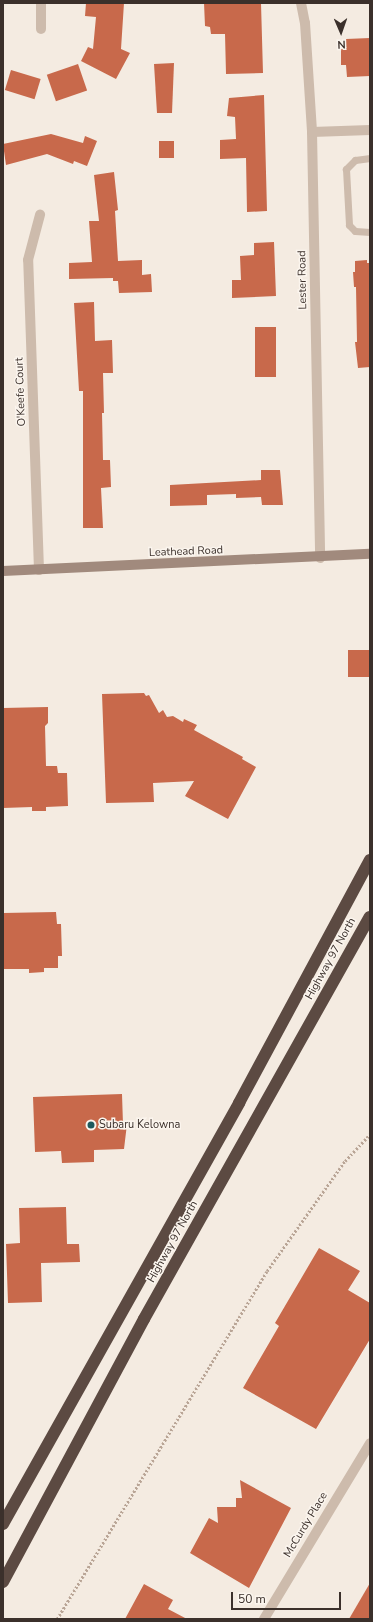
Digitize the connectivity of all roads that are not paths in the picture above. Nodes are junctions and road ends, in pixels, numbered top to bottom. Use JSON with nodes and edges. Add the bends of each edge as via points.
{"nodes":[{"id":1,"x":41,"y":3,"type":"edge"},
{"id":2,"x":301,"y":3,"type":"edge"},
{"id":3,"x":42,"y":29,"type":"dead end"},
{"id":4,"x":370,"y":130,"type":"edge"},
{"id":5,"x":312,"y":132,"type":"junction"},
{"id":6,"x":370,"y":158,"type":"edge"},
{"id":7,"x":40,"y":214,"type":"dead end"},
{"id":8,"x":370,"y":232,"type":"edge"},
{"id":9,"x":370,"y":554,"type":"edge"},
{"id":10,"x":320,"y":558,"type":"junction"},
{"id":11,"x":38,"y":570,"type":"junction"},
{"id":12,"x":3,"y":571,"type":"edge"},
{"id":13,"x":370,"y":860,"type":"edge"},
{"id":14,"x":370,"y":917,"type":"edge"},
{"id":15,"x":370,"y":1443,"type":"edge"},
{"id":16,"x":3,"y":1524,"type":"edge"},
{"id":17,"x":3,"y":1582,"type":"edge"},
{"id":18,"x":264,"y":1619,"type":"edge"}],
"edges":[{"from":1,"to":3,"type":"street"},
{"from":2,"to":5,"type":"street","name":"Lester Road","via":[[305,23]]},
{"from":4,"to":5,"type":"street"},
{"from":5,"to":10,"type":"street","name":"Lester Road"},
{"from":6,"to":8,"type":"lane","via":[[355,160],[346,169],[349,225],[356,231]]},
{"from":7,"to":11,"type":"street","name":"O'Keefe Court","via":[[28,260]]},
{"from":9,"to":10,"type":"street","name":"Leathead Road"},
{"from":10,"to":11,"type":"street","name":"Leathead Road"},
{"from":11,"to":12,"type":"street","name":"Leathead Road"},
{"from":13,"to":16,"type":"highway","name":"Highway 97 North","via":[[236,1110]]},
{"from":14,"to":17,"type":"highway","name":"Highway 97 North","via":[[144,1319]]},
{"from":15,"to":18,"type":"street","name":"McCurdy Place"}]}
